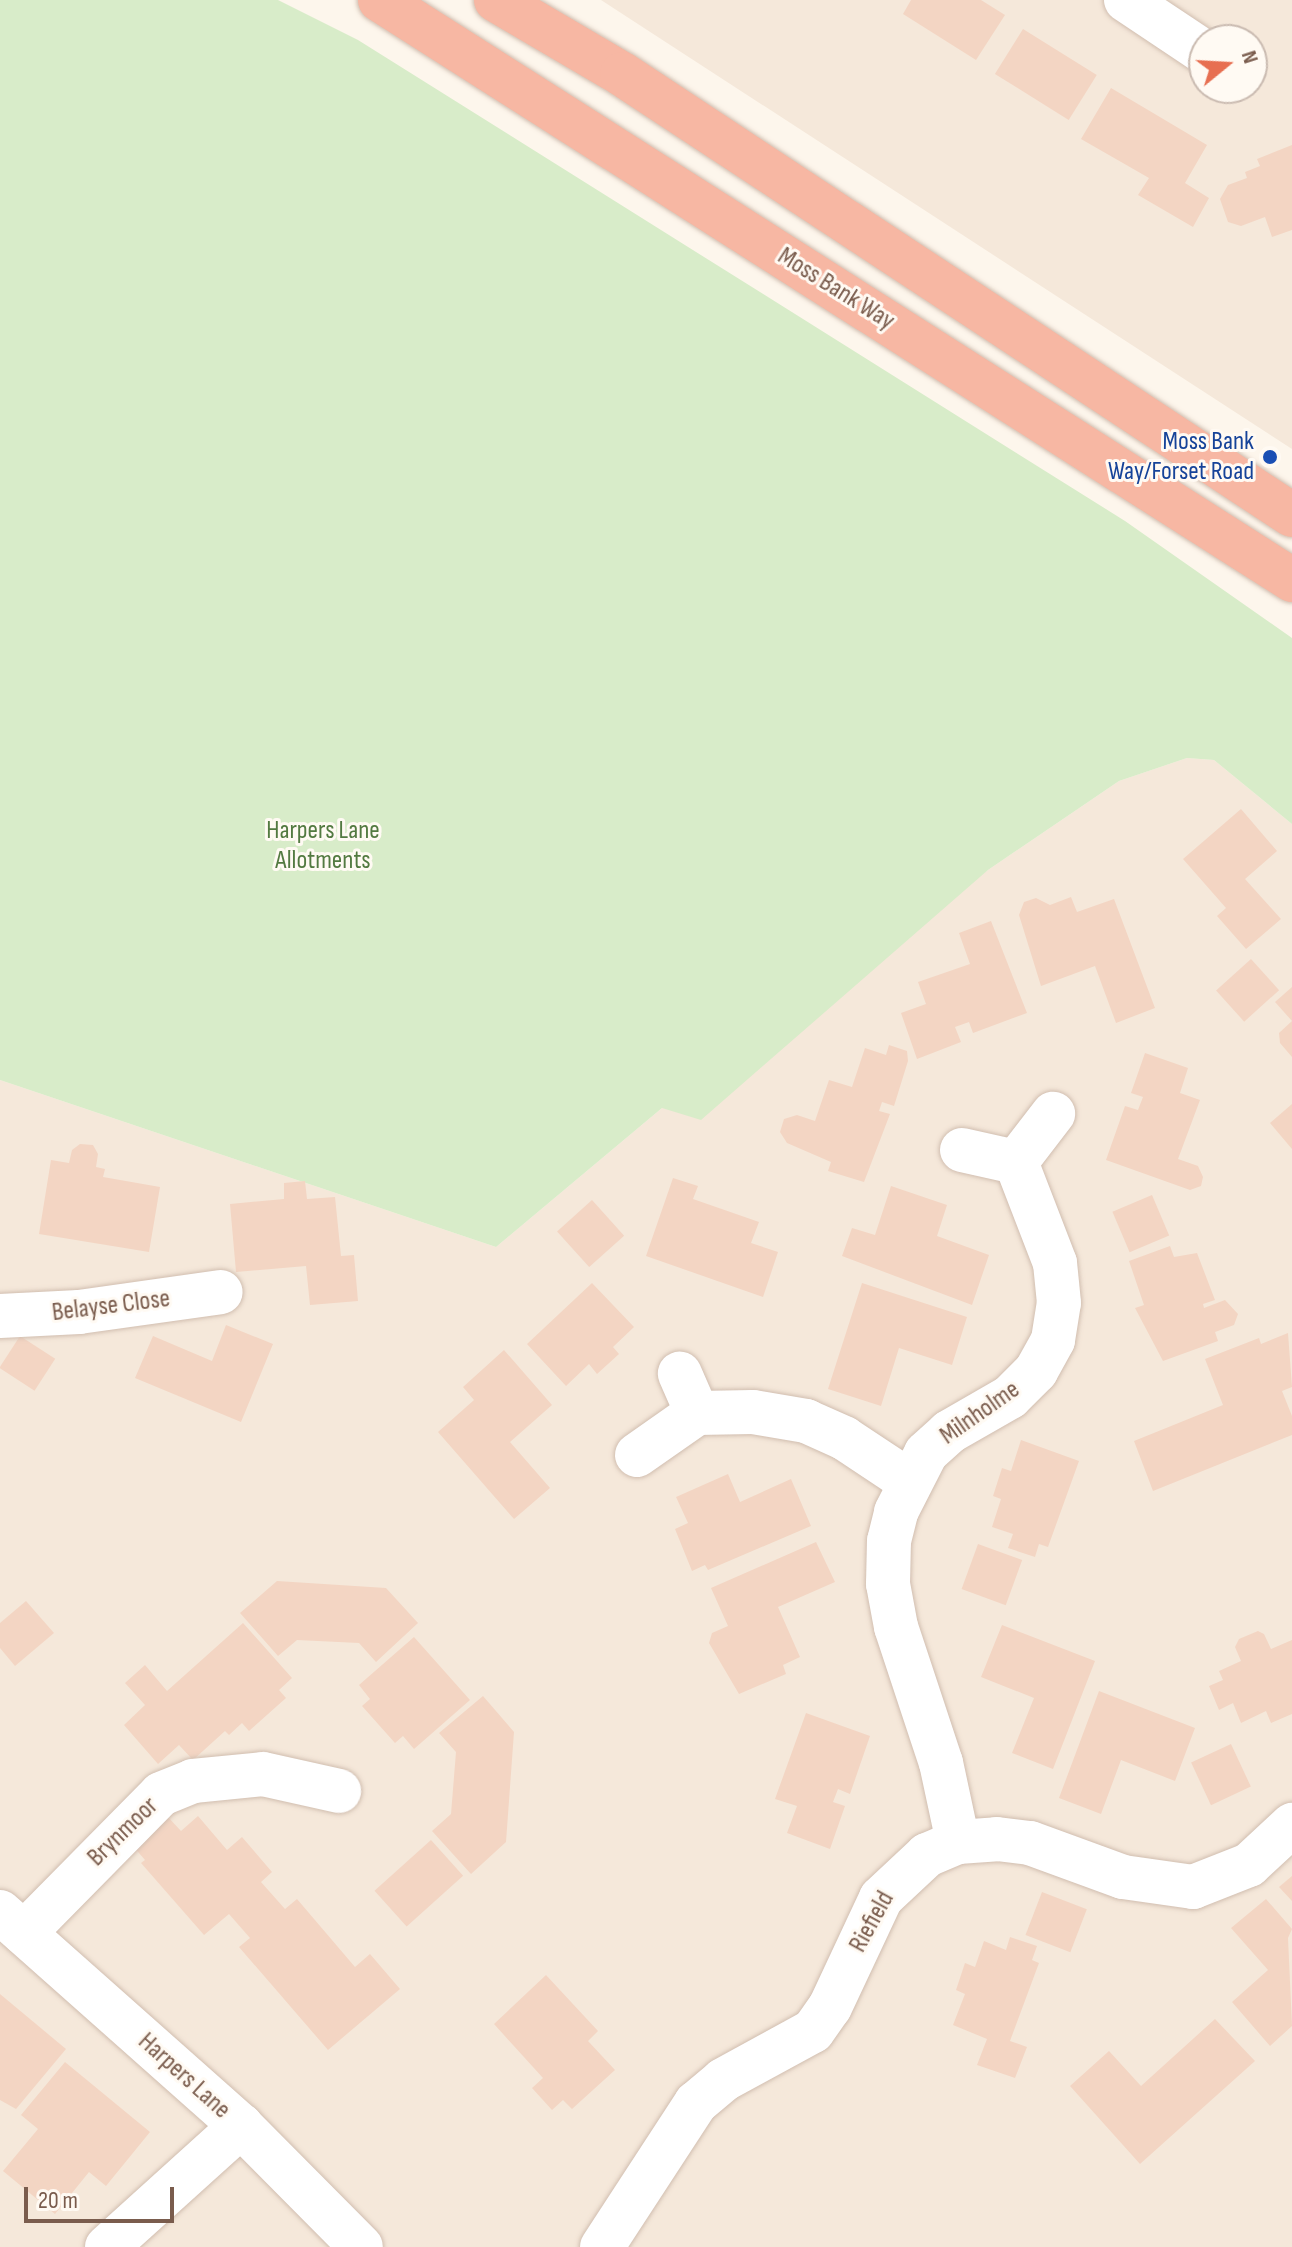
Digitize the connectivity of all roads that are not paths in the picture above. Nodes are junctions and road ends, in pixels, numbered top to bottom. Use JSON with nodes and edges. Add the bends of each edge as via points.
{"nodes":[{"id":1,"x":380,"y":0,"type":"edge"},
{"id":2,"x":496,"y":0,"type":"edge"},
{"id":3,"x":1126,"y":0,"type":"edge"},
{"id":4,"x":1188,"y":41,"type":"edge"},
{"id":5,"x":1292,"y":515,"type":"edge"},
{"id":6,"x":1292,"y":580,"type":"edge"},
{"id":7,"x":1053,"y":1114,"type":"dead end"},
{"id":8,"x":962,"y":1150,"type":"dead end"},
{"id":9,"x":1016,"y":1162,"type":"junction"},
{"id":10,"x":221,"y":1292,"type":"dead end"},
{"id":11,"x":0,"y":1316,"type":"edge"},
{"id":12,"x":680,"y":1374,"type":"dead end"},
{"id":13,"x":697,"y":1413,"type":"junction"},
{"id":14,"x":637,"y":1455,"type":"dead end"},
{"id":15,"x":909,"y":1481,"type":"junction"},
{"id":16,"x":339,"y":1791,"type":"dead end"},
{"id":17,"x":1292,"y":1825,"type":"edge"},
{"id":18,"x":958,"y":1842,"type":"junction"},
{"id":19,"x":12,"y":1922,"type":"edge"},
{"id":20,"x":241,"y":2126,"type":"junction"},
{"id":21,"x":107,"y":2247,"type":"edge"},
{"id":22,"x":361,"y":2247,"type":"edge"},
{"id":23,"x":602,"y":2247,"type":"edge"}],
"edges":[{"from":1,"to":6,"type":"highway","name":"Moss Bank Way"},
{"from":2,"to":5,"type":"highway","via":[[622,74]]},
{"from":3,"to":4,"type":"street"},
{"from":7,"to":9,"type":"street"},
{"from":8,"to":9,"type":"street"},
{"from":9,"to":15,"type":"street","name":"Milnholme","via":[[1055,1263],[1059,1303],[1053,1340],[1036,1371],[1010,1397],[949,1432],[926,1453]]},
{"from":10,"to":11,"type":"street","name":"Belayse Close","via":[[79,1312]]},
{"from":12,"to":13,"type":"street"},
{"from":13,"to":14,"type":"street"},
{"from":13,"to":15,"type":"street","via":[[753,1412],[806,1421],[844,1438]]},
{"from":15,"to":18,"type":"street","name":"Milnholme","via":[[889,1541],[888,1584],[896,1627],[941,1763]]},
{"from":16,"to":19,"type":"street","name":"Brynmoor","via":[[263,1774],[193,1781],[161,1794]]},
{"from":17,"to":18,"type":"street","name":"Riefield","via":[[1249,1865],[1193,1887],[1123,1877],[1030,1843]]},
{"from":18,"to":23,"type":"street","name":"Riefield","via":[[927,1855],[881,1898],[830,2007],[813,2031],[723,2080],[696,2103]]},
{"from":19,"to":20,"type":"street","name":"Harpers Lane"},
{"from":20,"to":21,"type":"street"},
{"from":20,"to":22,"type":"street","name":"Harpers Lane"}]}
